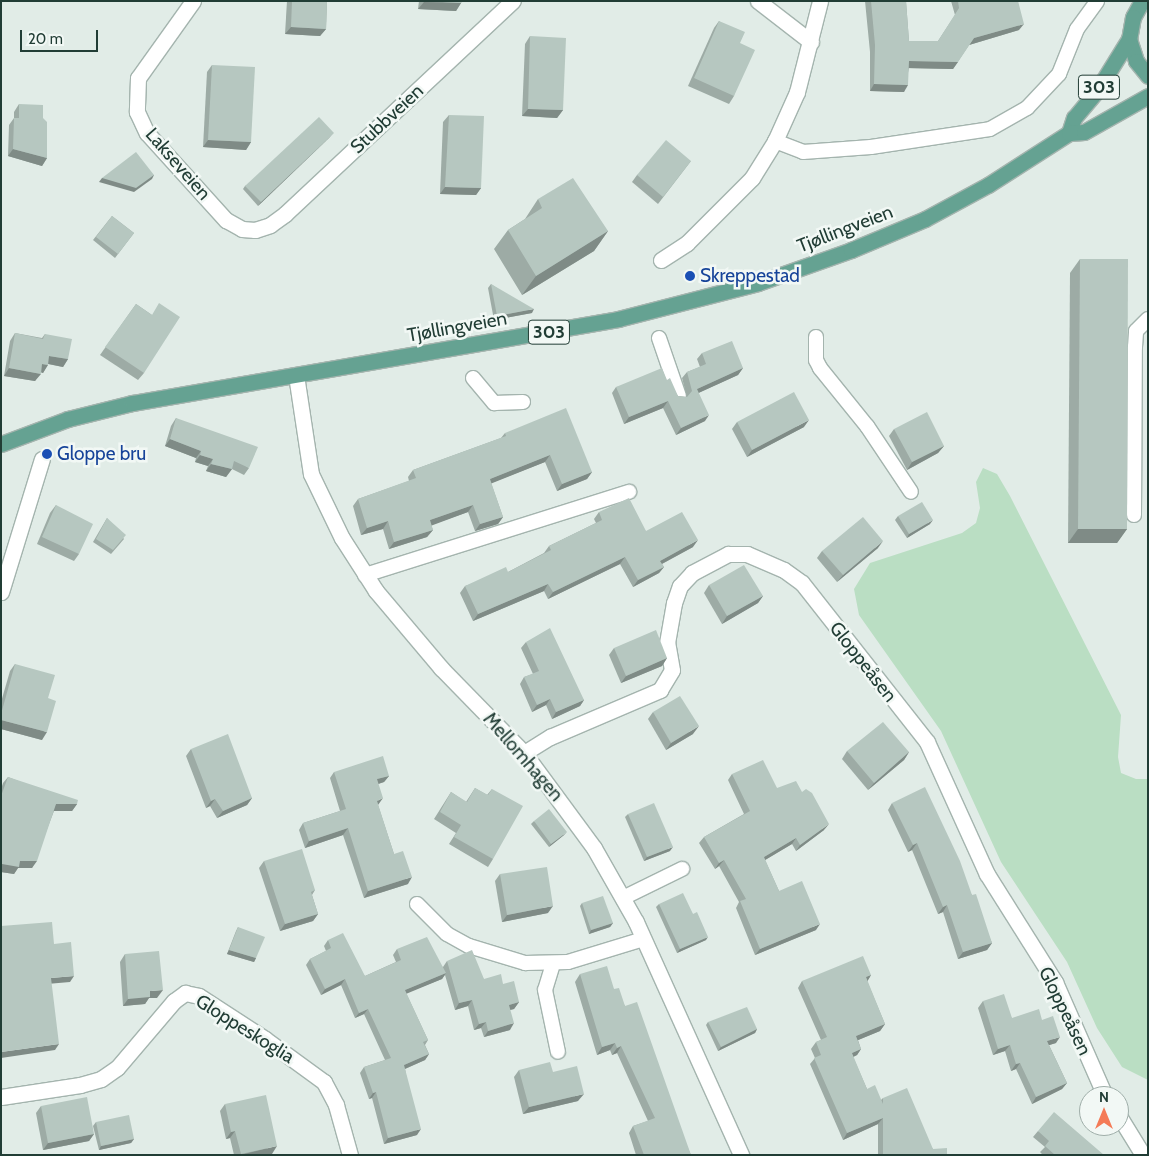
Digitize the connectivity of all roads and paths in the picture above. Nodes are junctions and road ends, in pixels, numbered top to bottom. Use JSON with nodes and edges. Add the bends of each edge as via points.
{"nodes":[{"id":1,"x":193,"y":1,"type":"edge"},
{"id":2,"x":513,"y":1,"type":"edge"},
{"id":3,"x":758,"y":1,"type":"edge"},
{"id":4,"x":820,"y":1,"type":"edge"},
{"id":5,"x":1097,"y":1,"type":"edge"},
{"id":6,"x":1142,"y":1,"type":"edge"},
{"id":7,"x":1130,"y":38,"type":"junction"},
{"id":8,"x":811,"y":42,"type":"junction"},
{"id":9,"x":1148,"y":76,"type":"edge"},
{"id":10,"x":1148,"y":96,"type":"edge"},
{"id":11,"x":1069,"y":134,"type":"junction"},
{"id":12,"x":775,"y":141,"type":"junction"},
{"id":13,"x":255,"y":230,"type":"joint"},
{"id":14,"x":662,"y":260,"type":"dead end"},
{"id":15,"x":1148,"y":319,"type":"edge"},
{"id":16,"x":816,"y":337,"type":"dead end"},
{"id":17,"x":659,"y":338,"type":"dead end"},
{"id":18,"x":296,"y":375,"type":"junction"},
{"id":19,"x":473,"y":378,"type":"dead end"},
{"id":20,"x":679,"y":396,"type":"edge"},
{"id":21,"x":523,"y":402,"type":"dead end"},
{"id":22,"x":1,"y":444,"type":"edge"},
{"id":23,"x":42,"y":459,"type":"dead end"},
{"id":24,"x":628,"y":492,"type":"dead end"},
{"id":25,"x":911,"y":492,"type":"dead end"},
{"id":26,"x":1134,"y":515,"type":"dead end"},
{"id":27,"x":365,"y":575,"type":"junction"},
{"id":28,"x":1,"y":592,"type":"edge"},
{"id":29,"x":524,"y":752,"type":"junction"},
{"id":30,"x":682,"y":869,"type":"dead end"},
{"id":31,"x":622,"y":898,"type":"junction"},
{"id":32,"x":417,"y":904,"type":"dead end"},
{"id":33,"x":643,"y":939,"type":"junction"},
{"id":34,"x":553,"y":964,"type":"junction"},
{"id":35,"x":558,"y":1052,"type":"dead end"},
{"id":36,"x":1101,"y":1086,"type":"edge"},
{"id":37,"x":1,"y":1097,"type":"edge"},
{"id":38,"x":1129,"y":1132,"type":"edge"},
{"id":39,"x":350,"y":1155,"type":"edge"},
{"id":40,"x":741,"y":1155,"type":"edge"},
{"id":41,"x":1143,"y":1155,"type":"edge"}],
"edges":[{"from":1,"to":13,"type":"street","name":"Lakseveien","via":[[138,78],[137,112],[147,134],[226,220],[242,229]]},
{"from":2,"to":13,"type":"street","name":"Stubbveien","via":[[285,214],[270,225]]},
{"from":3,"to":8,"type":"street"},
{"from":4,"to":8,"type":"street"},
{"from":5,"to":12,"type":"lane","via":[[1078,29],[1059,74],[1027,108],[990,129],[880,146],[803,152]]},
{"from":6,"to":7,"type":"main road","number":"303","via":[[1133,18]]},
{"from":7,"to":9,"type":"main road","number":"303","via":[[1136,61]]},
{"from":7,"to":11,"type":"main road","number":"303","via":[[1098,89],[1074,118]]},
{"from":8,"to":12,"type":"street","via":[[797,92]]},
{"from":10,"to":11,"type":"main road","name":"Tjøllingveien","number":"303","via":[[1084,132]]},
{"from":11,"to":18,"type":"main road","name":"Tjøllingveien","number":"303","via":[[988,185],[925,218],[851,250],[758,282],[618,319]]},
{"from":12,"to":14,"type":"street","via":[[752,178],[687,243]]},
{"from":15,"to":26,"type":"lane","via":[[1136,331]]},
{"from":16,"to":25,"type":"lane","via":[[816,360],[820,368],[867,426]]},
{"from":17,"to":20,"type":"lane"},
{"from":18,"to":22,"type":"main road","name":"Tjøllingveien","number":"303","via":[[132,403],[68,419]]},
{"from":18,"to":27,"type":"street","name":"Mellomhagen","via":[[311,474],[342,538]]},
{"from":19,"to":21,"type":"lane","via":[[494,403]]},
{"from":23,"to":28,"type":"street"},
{"from":24,"to":27,"type":"lane"},
{"from":27,"to":29,"type":"street","name":"Mellomhagen","via":[[441,668]]},
{"from":29,"to":31,"type":"street","name":"Mellomhagen","via":[[594,848]]},
{"from":29,"to":36,"type":"street","name":"Gloppeåsen","via":[[550,737],[660,690],[672,670],[668,636],[680,586],[692,573],[720,558],[738,554],[766,559],[802,583],[927,742],[987,874],[1055,982]]},
{"from":30,"to":31,"type":"lane"},
{"from":31,"to":33,"type":"street","name":"Mellomhagen"},
{"from":32,"to":34,"type":"lane","via":[[447,934],[469,946],[525,963]]},
{"from":33,"to":34,"type":"lane"},
{"from":33,"to":40,"type":"street","name":"Mellomhagen"},
{"from":34,"to":35,"type":"lane","via":[[545,990]]},
{"from":37,"to":39,"type":"street","name":"Gloppeskoglia","via":[[80,1086],[101,1079],[117,1068],[174,1001],[185,993],[199,996],[324,1082],[336,1105]]},
{"from":38,"to":41,"type":"street"}]}
